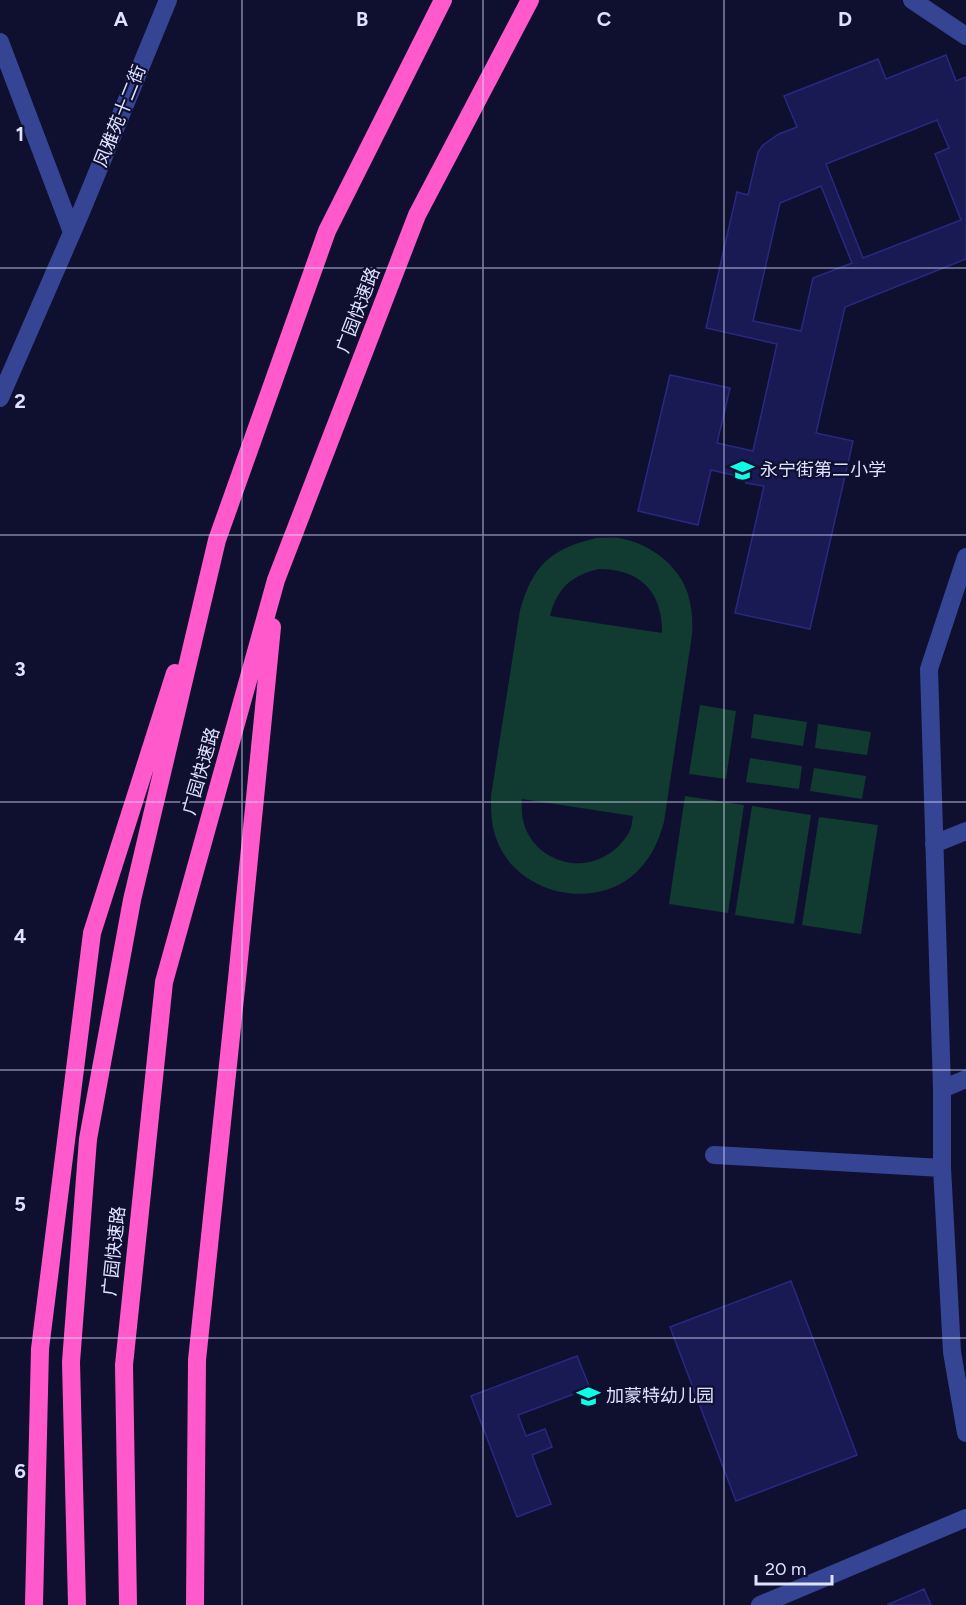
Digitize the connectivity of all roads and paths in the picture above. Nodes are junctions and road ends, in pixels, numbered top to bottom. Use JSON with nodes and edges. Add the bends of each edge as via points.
{"nodes":[{"id":1,"x":168,"y":0,"type":"edge"},
{"id":2,"x":443,"y":0,"type":"edge"},
{"id":3,"x":530,"y":0,"type":"edge"},
{"id":4,"x":912,"y":0,"type":"edge"},
{"id":5,"x":966,"y":36,"type":"edge"},
{"id":6,"x":0,"y":42,"type":"edge"},
{"id":7,"x":72,"y":232,"type":"junction"},
{"id":8,"x":0,"y":398,"type":"edge"},
{"id":9,"x":217,"y":540,"type":"junction"},
{"id":10,"x":965,"y":560,"type":"edge"},
{"id":11,"x":276,"y":580,"type":"junction"},
{"id":12,"x":966,"y":831,"type":"edge"},
{"id":13,"x":934,"y":844,"type":"junction"},
{"id":14,"x":966,"y":1079,"type":"edge"},
{"id":15,"x":942,"y":1089,"type":"junction"},
{"id":16,"x":714,"y":1155,"type":"dead end"},
{"id":17,"x":942,"y":1168,"type":"junction"},
{"id":18,"x":959,"y":1349,"type":"edge"},
{"id":19,"x":966,"y":1433,"type":"edge"},
{"id":20,"x":966,"y":1518,"type":"edge"},
{"id":21,"x":34,"y":1605,"type":"edge"},
{"id":22,"x":77,"y":1605,"type":"edge"},
{"id":23,"x":128,"y":1605,"type":"edge"},
{"id":24,"x":195,"y":1605,"type":"edge"},
{"id":25,"x":760,"y":1605,"type":"edge"}],
"edges":[{"from":1,"to":7,"type":"street","name":"凤雅苑十二街"},
{"from":2,"to":9,"type":"highway","name":"广园快速路","via":[[327,231]]},
{"from":3,"to":11,"type":"highway","name":"广园快速路","via":[[417,214]]},
{"from":4,"to":5,"type":"street"},
{"from":6,"to":7,"type":"street"},
{"from":7,"to":8,"type":"street","name":"凤雅苑十二街"},
{"from":9,"to":21,"type":"highway","via":[[92,933],[40,1349]]},
{"from":9,"to":22,"type":"highway","name":"广园快速路","via":[[132,900],[88,1139],[71,1362]]},
{"from":10,"to":13,"type":"street","via":[[928,669]]},
{"from":11,"to":23,"type":"highway","name":"广园快速路","via":[[164,982],[124,1365]]},
{"from":11,"to":24,"type":"highway","via":[[198,1360]]},
{"from":12,"to":13,"type":"street"},
{"from":13,"to":15,"type":"street"},
{"from":14,"to":15,"type":"street"},
{"from":15,"to":17,"type":"street"},
{"from":16,"to":17,"type":"street"},
{"from":17,"to":18,"type":"street"},
{"from":18,"to":19,"type":"street"},
{"from":20,"to":25,"type":"street"}]}
